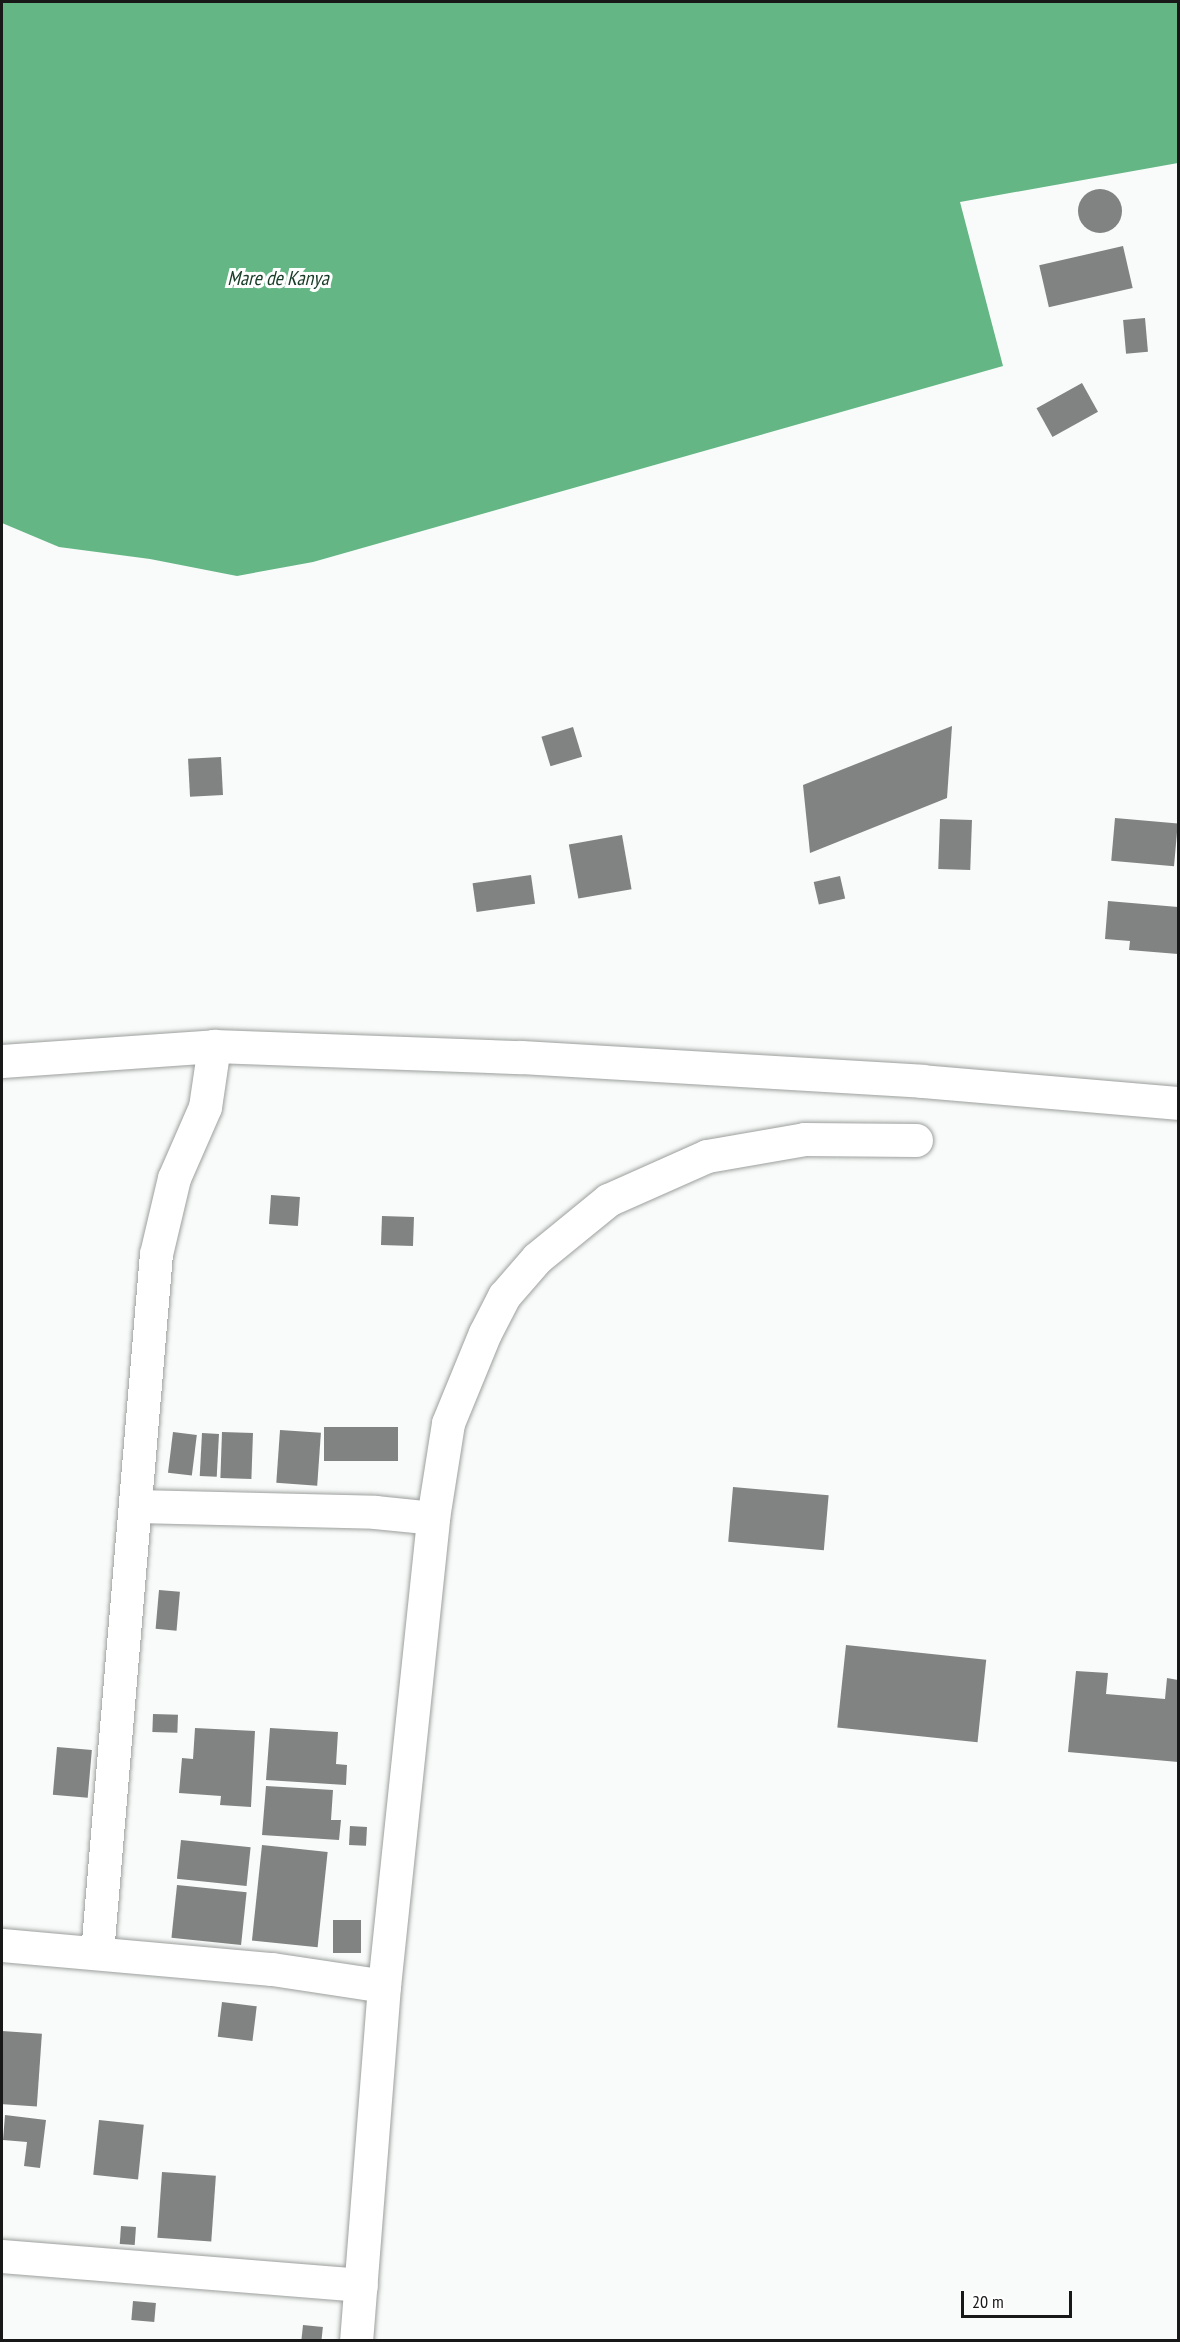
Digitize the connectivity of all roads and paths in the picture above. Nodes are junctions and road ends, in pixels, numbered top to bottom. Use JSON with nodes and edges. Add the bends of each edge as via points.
{"nodes":[{"id":1,"x":214,"y":1046,"type":"junction"},
{"id":2,"x":2,"y":1061,"type":"edge"},
{"id":3,"x":1179,"y":1103,"type":"edge"},
{"id":4,"x":916,"y":1140,"type":"dead end"},
{"id":5,"x":136,"y":1506,"type":"junction"},
{"id":6,"x":433,"y":1518,"type":"junction"},
{"id":7,"x":2,"y":1945,"type":"edge"},
{"id":8,"x":97,"y":1953,"type":"junction"},
{"id":9,"x":384,"y":1986,"type":"junction"},
{"id":10,"x":2,"y":2256,"type":"edge"},
{"id":11,"x":361,"y":2285,"type":"junction"},
{"id":12,"x":356,"y":2340,"type":"edge"}],
"edges":[{"from":1,"to":2,"type":"main road"},
{"from":1,"to":3,"type":"main road","via":[[544,1059],[922,1081]]},
{"from":1,"to":5,"type":"main road","via":[[205,1107],[174,1178],[156,1254]]},
{"from":4,"to":6,"type":"main road","via":[[804,1138],[754,1146],[707,1156],[608,1200],[537,1258],[504,1296],[448,1423]]},
{"from":5,"to":6,"type":"main road","via":[[375,1512]]},
{"from":5,"to":8,"type":"main road"},
{"from":6,"to":9,"type":"main road"},
{"from":7,"to":8,"type":"main road"},
{"from":8,"to":9,"type":"main road","via":[[272,1969]]},
{"from":9,"to":11,"type":"main road"},
{"from":10,"to":11,"type":"main road"},
{"from":11,"to":12,"type":"main road"}]}
